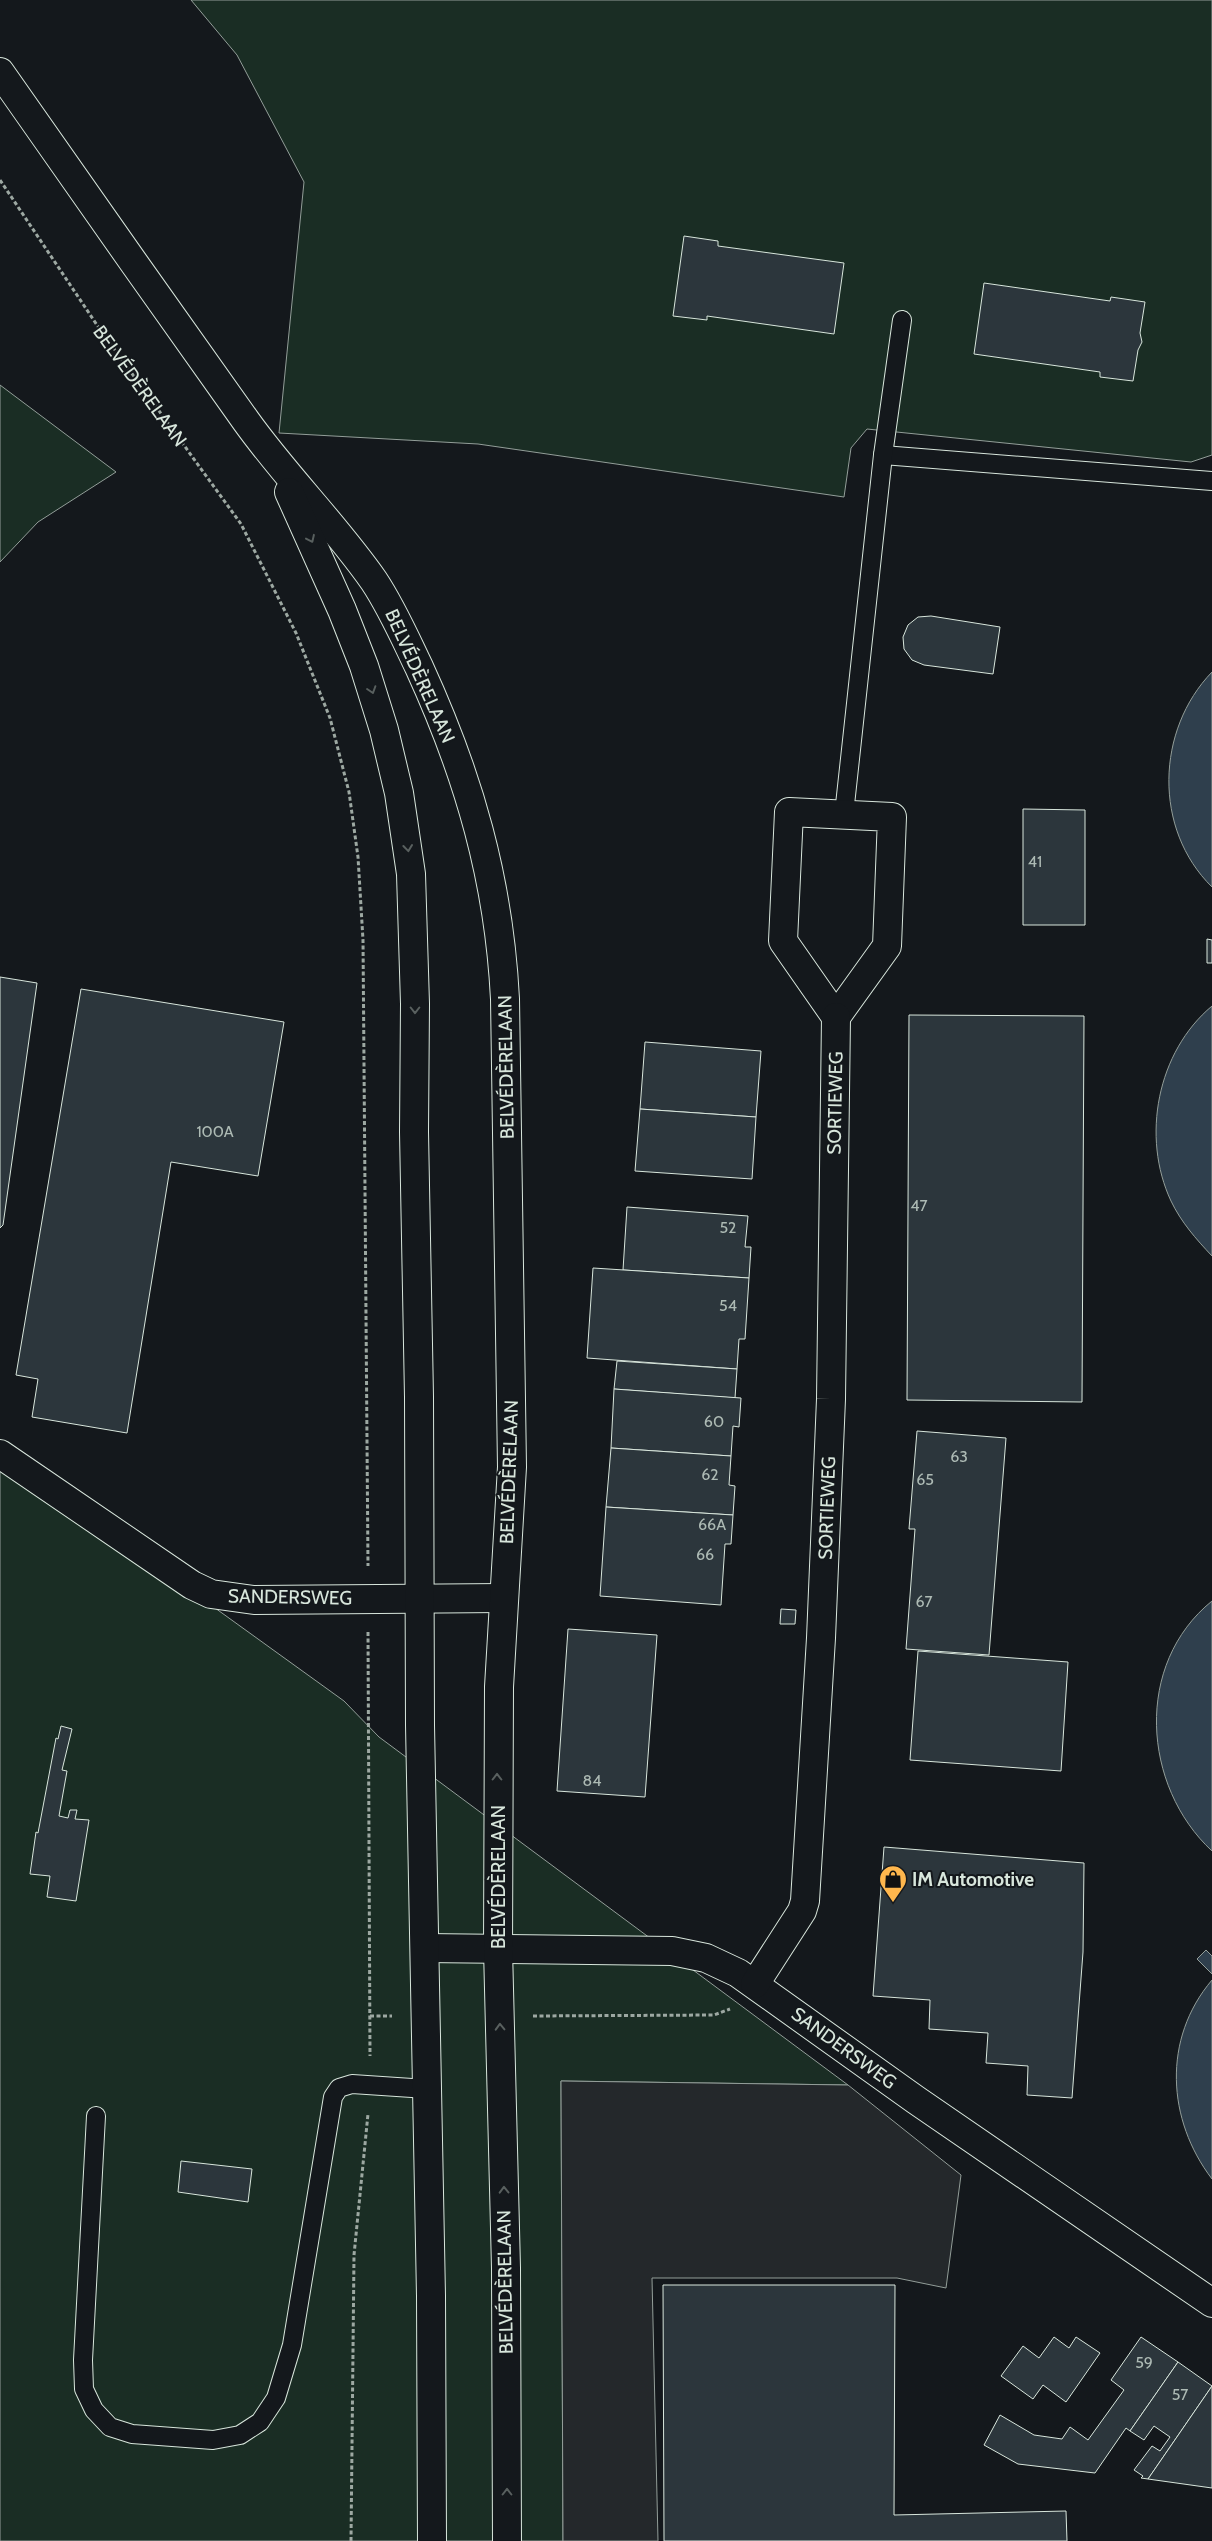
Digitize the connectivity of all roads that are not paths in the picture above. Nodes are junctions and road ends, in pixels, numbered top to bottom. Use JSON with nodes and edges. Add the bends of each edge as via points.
{"nodes":[{"id":1,"x":0,"y":72,"type":"edge"},
{"id":2,"x":902,"y":320,"type":"dead end"},
{"id":3,"x":882,"y":455,"type":"junction"},
{"id":4,"x":276,"y":463,"type":"junction"},
{"id":5,"x":1212,"y":482,"type":"edge"},
{"id":6,"x":844,"y":814,"type":"junction"},
{"id":7,"x":836,"y":1017,"type":"junction"},
{"id":8,"x":0,"y":1454,"type":"edge"},
{"id":9,"x":419,"y":1598,"type":"junction"},
{"id":10,"x":503,"y":1598,"type":"junction"},
{"id":11,"x":425,"y":1948,"type":"junction"},
{"id":12,"x":498,"y":1949,"type":"junction"},
{"id":13,"x":755,"y":1984,"type":"junction"},
{"id":14,"x":427,"y":2089,"type":"junction"},
{"id":15,"x":96,"y":2116,"type":"dead end"},
{"id":16,"x":1212,"y":2303,"type":"edge"},
{"id":17,"x":432,"y":2541,"type":"edge"},
{"id":18,"x":507,"y":2541,"type":"edge"}],
"edges":[{"from":1,"to":4,"type":"main road","name":"BELVÉDÈRELAAN"},
{"from":2,"to":3,"type":"lane"},
{"from":3,"to":5,"type":"lane"},
{"from":3,"to":6,"type":"lane"},
{"from":4,"to":9,"type":"main road","name":"BELVÉDÈRELAAN","one_way":true,"via":[[329,578],[364,666],[384,730],[407,834],[414,939]]},
{"from":4,"to":10,"type":"main road","name":"BELVÉDÈRELAAN","via":[[347,545],[396,619],[438,710],[458,765],[476,819],[496,902],[505,999],[512,1467]]},
{"from":6,"to":7,"type":"main road","via":[[892,817],[887,946]]},
{"from":6,"to":7,"type":"main road","via":[[789,812],[783,941]]},
{"from":7,"to":13,"type":"main road","name":"SORTIEWEG","via":[[832,1399],[804,1901],[802,1911]]},
{"from":8,"to":9,"type":"main road","name":"SANDERSWEG","via":[[192,1585],[211,1594],[254,1600]]},
{"from":9,"to":10,"type":"main road","name":"SANDERSWEG"},
{"from":9,"to":11,"type":"main road","name":"BELVÉDÈRELAAN"},
{"from":12,"to":10,"type":"main road","name":"BELVÉDÈRELAAN","one_way":true,"via":[[498,1763]]},
{"from":11,"to":12,"type":"main road","name":"SANDERSWEG"},
{"from":11,"to":14,"type":"main road","name":"BELVÉDÈRELAAN"},
{"from":12,"to":13,"type":"main road","name":"SANDERSWEG","via":[[672,1952],[706,1958]]},
{"from":18,"to":12,"type":"main road","name":"BELVÉDÈRELAAN","one_way":true,"via":[[506,2268]]},
{"from":13,"to":16,"type":"main road","name":"SANDERSWEG","via":[[916,2100]]},
{"from":14,"to":15,"type":"lane","via":[[352,2084],[339,2088],[332,2098],[292,2345],[276,2398],[260,2422],[240,2435],[213,2440],[132,2434],[110,2427],[94,2410],[84,2389]]},
{"from":14,"to":17,"type":"main road","name":"BELVÉDÈRELAAN"}]}
